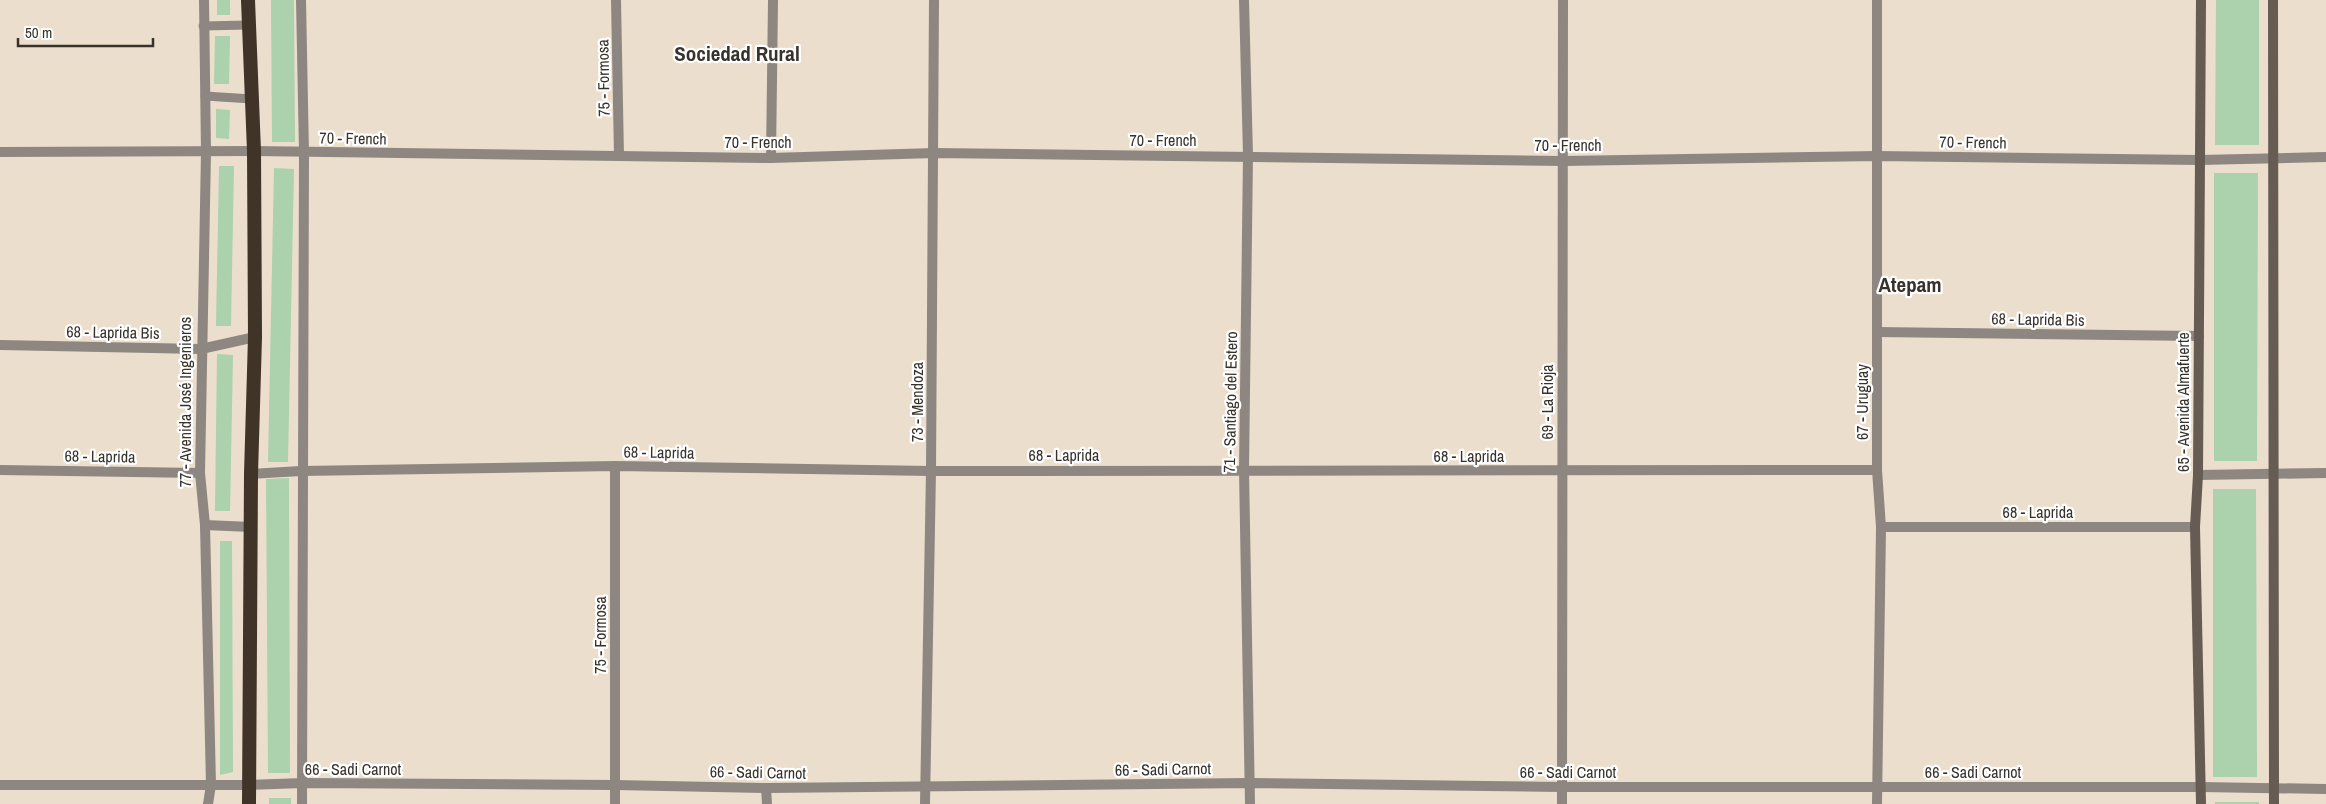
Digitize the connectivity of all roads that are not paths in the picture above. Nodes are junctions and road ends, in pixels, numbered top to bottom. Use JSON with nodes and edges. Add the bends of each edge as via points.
{"nodes":[{"id":1,"x":204,"y":0,"type":"edge"},
{"id":2,"x":248,"y":0,"type":"edge"},
{"id":3,"x":301,"y":0,"type":"edge"},
{"id":4,"x":616,"y":0,"type":"edge"},
{"id":5,"x":773,"y":0,"type":"edge"},
{"id":6,"x":934,"y":0,"type":"edge"},
{"id":7,"x":1244,"y":0,"type":"edge"},
{"id":8,"x":1563,"y":0,"type":"edge"},
{"id":9,"x":1877,"y":0,"type":"edge"},
{"id":10,"x":2201,"y":0,"type":"edge"},
{"id":11,"x":2273,"y":0,"type":"edge"},
{"id":12,"x":248,"y":25,"type":"junction"},
{"id":13,"x":203,"y":26,"type":"junction"},
{"id":14,"x":205,"y":96,"type":"junction"},
{"id":15,"x":252,"y":99,"type":"junction"},
{"id":16,"x":254,"y":151,"type":"junction"},
{"id":17,"x":0,"y":152,"type":"edge"},
{"id":18,"x":206,"y":152,"type":"junction"},
{"id":19,"x":304,"y":153,"type":"junction"},
{"id":20,"x":934,"y":153,"type":"junction"},
{"id":21,"x":1248,"y":155,"type":"junction"},
{"id":22,"x":619,"y":156,"type":"junction"},
{"id":23,"x":1877,"y":156,"type":"junction"},
{"id":24,"x":2274,"y":157,"type":"junction"},
{"id":25,"x":2326,"y":157,"type":"edge"},
{"id":26,"x":771,"y":158,"type":"junction"},
{"id":27,"x":2200,"y":160,"type":"junction"},
{"id":28,"x":1563,"y":161,"type":"junction"},
{"id":29,"x":1877,"y":332,"type":"junction"},
{"id":30,"x":2199,"y":336,"type":"junction"},
{"id":31,"x":255,"y":337,"type":"junction"},
{"id":32,"x":0,"y":345,"type":"edge"},
{"id":33,"x":201,"y":349,"type":"junction"},
{"id":34,"x":615,"y":466,"type":"junction"},
{"id":35,"x":0,"y":470,"type":"edge"},
{"id":36,"x":1244,"y":470,"type":"junction"},
{"id":37,"x":1877,"y":470,"type":"junction"},
{"id":38,"x":301,"y":471,"type":"junction"},
{"id":39,"x":931,"y":471,"type":"junction"},
{"id":40,"x":1562,"y":472,"type":"junction"},
{"id":41,"x":200,"y":473,"type":"junction"},
{"id":42,"x":2274,"y":473,"type":"junction"},
{"id":43,"x":2326,"y":473,"type":"edge"},
{"id":44,"x":252,"y":474,"type":"junction"},
{"id":45,"x":2198,"y":476,"type":"junction"},
{"id":46,"x":205,"y":524,"type":"junction"},
{"id":47,"x":251,"y":527,"type":"junction"},
{"id":48,"x":2195,"y":527,"type":"junction"},
{"id":49,"x":1881,"y":528,"type":"junction"},
{"id":50,"x":302,"y":783,"type":"junction"},
{"id":51,"x":1249,"y":783,"type":"junction"},
{"id":52,"x":0,"y":785,"type":"edge"},
{"id":53,"x":211,"y":785,"type":"junction"},
{"id":54,"x":249,"y":785,"type":"junction"},
{"id":55,"x":615,"y":785,"type":"junction"},
{"id":56,"x":925,"y":787,"type":"junction"},
{"id":57,"x":1877,"y":787,"type":"junction"},
{"id":58,"x":2201,"y":787,"type":"junction"},
{"id":59,"x":766,"y":788,"type":"junction"},
{"id":60,"x":1562,"y":788,"type":"junction"},
{"id":61,"x":2274,"y":789,"type":"junction"},
{"id":62,"x":2326,"y":789,"type":"edge"},
{"id":63,"x":208,"y":804,"type":"edge"},
{"id":64,"x":249,"y":804,"type":"edge"},
{"id":65,"x":302,"y":804,"type":"edge"},
{"id":66,"x":615,"y":804,"type":"edge"},
{"id":67,"x":767,"y":804,"type":"edge"},
{"id":68,"x":925,"y":804,"type":"edge"},
{"id":69,"x":1250,"y":804,"type":"edge"},
{"id":70,"x":1562,"y":804,"type":"edge"},
{"id":71,"x":1877,"y":804,"type":"edge"},
{"id":72,"x":2201,"y":804,"type":"edge"},
{"id":73,"x":2274,"y":804,"type":"edge"}],
"edges":[{"from":1,"to":13,"type":"street","name":"77 - Avenida José Ingenieros"},
{"from":2,"to":12,"type":"highway"},
{"from":3,"to":19,"type":"street"},
{"from":4,"to":22,"type":"street","name":"75 - Formosa"},
{"from":5,"to":26,"type":"street"},
{"from":6,"to":20,"type":"street","name":"73 - Mendoza"},
{"from":7,"to":21,"type":"street","name":"71 - Santiago del Estero"},
{"from":8,"to":28,"type":"street","name":"69 - La Rioja"},
{"from":9,"to":23,"type":"street","name":"67 - Uruguay"},
{"from":10,"to":27,"type":"main road","name":"65 - Avenida Almafuerte"},
{"from":11,"to":24,"type":"main road"},
{"from":12,"to":13,"type":"lane"},
{"from":12,"to":15,"type":"highway"},
{"from":13,"to":14,"type":"street","name":"77 - Avenida José Ingenieros"},
{"from":14,"to":15,"type":"lane"},
{"from":14,"to":18,"type":"street","name":"77 - Avenida José Ingenieros"},
{"from":15,"to":16,"type":"highway"},
{"from":16,"to":18,"type":"street","name":"70 - French"},
{"from":16,"to":19,"type":"street","name":"70 - French"},
{"from":16,"to":31,"type":"highway"},
{"from":17,"to":18,"type":"street","name":"70 - French"},
{"from":18,"to":33,"type":"street","name":"77 - Avenida José Ingenieros"},
{"from":19,"to":22,"type":"street","name":"70 - French"},
{"from":19,"to":38,"type":"street"},
{"from":20,"to":21,"type":"street","name":"70 - French"},
{"from":20,"to":26,"type":"street","name":"70 - French"},
{"from":20,"to":39,"type":"street","name":"73 - Mendoza"},
{"from":21,"to":28,"type":"street","name":"70 - French"},
{"from":21,"to":36,"type":"street","name":"71 - Santiago del Estero"},
{"from":22,"to":26,"type":"street","name":"70 - French"},
{"from":23,"to":27,"type":"street","name":"70 - French"},
{"from":23,"to":28,"type":"street","name":"70 - French"},
{"from":23,"to":29,"type":"street","name":"67 - Uruguay"},
{"from":24,"to":25,"type":"street","name":"70 - French"},
{"from":24,"to":27,"type":"street","name":"70 - French"},
{"from":24,"to":42,"type":"main road"},
{"from":27,"to":30,"type":"main road","name":"65 - Avenida Almafuerte"},
{"from":28,"to":40,"type":"street","name":"69 - La Rioja"},
{"from":29,"to":30,"type":"street","name":"68 - Laprida Bis"},
{"from":29,"to":37,"type":"street","name":"67 - Uruguay"},
{"from":30,"to":45,"type":"main road","name":"65 - Avenida Almafuerte"},
{"from":31,"to":33,"type":"street","name":"68 - Laprida Bis"},
{"from":31,"to":44,"type":"highway"},
{"from":32,"to":33,"type":"street","name":"68 - Laprida Bis"},
{"from":33,"to":41,"type":"street","name":"77 - Avenida José Ingenieros"},
{"from":34,"to":38,"type":"street","name":"68 - Laprida"},
{"from":34,"to":39,"type":"street","name":"68 - Laprida"},
{"from":34,"to":55,"type":"street","name":"75 - Formosa"},
{"from":35,"to":41,"type":"street","name":"68 - Laprida"},
{"from":36,"to":39,"type":"street","name":"68 - Laprida"},
{"from":36,"to":40,"type":"street","name":"68 - Laprida"},
{"from":36,"to":51,"type":"street","name":"71 - Santiago del Estero"},
{"from":37,"to":40,"type":"street","name":"68 - Laprida"},
{"from":37,"to":49,"type":"street","name":"67 - Uruguay"},
{"from":38,"to":44,"type":"street","name":"68 - Laprida"},
{"from":38,"to":50,"type":"street"},
{"from":39,"to":56,"type":"street","name":"73 - Mendoza"},
{"from":40,"to":60,"type":"street","name":"69 - La Rioja"},
{"from":41,"to":46,"type":"street","name":"77 - Avenida José Ingenieros"},
{"from":42,"to":43,"type":"street"},
{"from":42,"to":45,"type":"street"},
{"from":42,"to":61,"type":"main road"},
{"from":44,"to":47,"type":"highway"},
{"from":45,"to":48,"type":"main road","name":"65 - Avenida Almafuerte"},
{"from":46,"to":47,"type":"street"},
{"from":46,"to":53,"type":"street","name":"77 - Avenida José Ingenieros"},
{"from":47,"to":54,"type":"highway"},
{"from":48,"to":49,"type":"street","name":"68 - Laprida"},
{"from":48,"to":58,"type":"main road","name":"65 - Avenida Almafuerte"},
{"from":49,"to":57,"type":"street","name":"67 - Uruguay"},
{"from":50,"to":54,"type":"street","name":"66 - Sadi Carnot"},
{"from":50,"to":55,"type":"street","name":"66 - Sadi Carnot"},
{"from":50,"to":65,"type":"street"},
{"from":51,"to":56,"type":"street","name":"66 - Sadi Carnot"},
{"from":51,"to":60,"type":"street","name":"66 - Sadi Carnot"},
{"from":51,"to":69,"type":"street","name":"71 - Santiago del Estero"},
{"from":52,"to":53,"type":"street","name":"66 - Sadi Carnot"},
{"from":53,"to":54,"type":"street","name":"66 - Sadi Carnot"},
{"from":53,"to":63,"type":"street","name":"77 - Avenida José Ingenieros"},
{"from":54,"to":64,"type":"highway"},
{"from":55,"to":59,"type":"street","name":"66 - Sadi Carnot"},
{"from":55,"to":66,"type":"street","name":"75 - Formosa"},
{"from":56,"to":59,"type":"street","name":"66 - Sadi Carnot"},
{"from":56,"to":68,"type":"street","name":"73 - Mendoza"},
{"from":57,"to":58,"type":"street","name":"66 - Sadi Carnot"},
{"from":57,"to":60,"type":"street","name":"66 - Sadi Carnot"},
{"from":57,"to":71,"type":"street","name":"67 - Uruguay"},
{"from":58,"to":61,"type":"street","name":"66 - Sadi Carnot"},
{"from":58,"to":72,"type":"main road","name":"65 - Avenida Almafuerte"},
{"from":59,"to":67,"type":"street"},
{"from":60,"to":70,"type":"street","name":"69 - La Rioja"},
{"from":61,"to":62,"type":"street","name":"66 - Sadi Carnot"},
{"from":61,"to":73,"type":"main road"}]}
